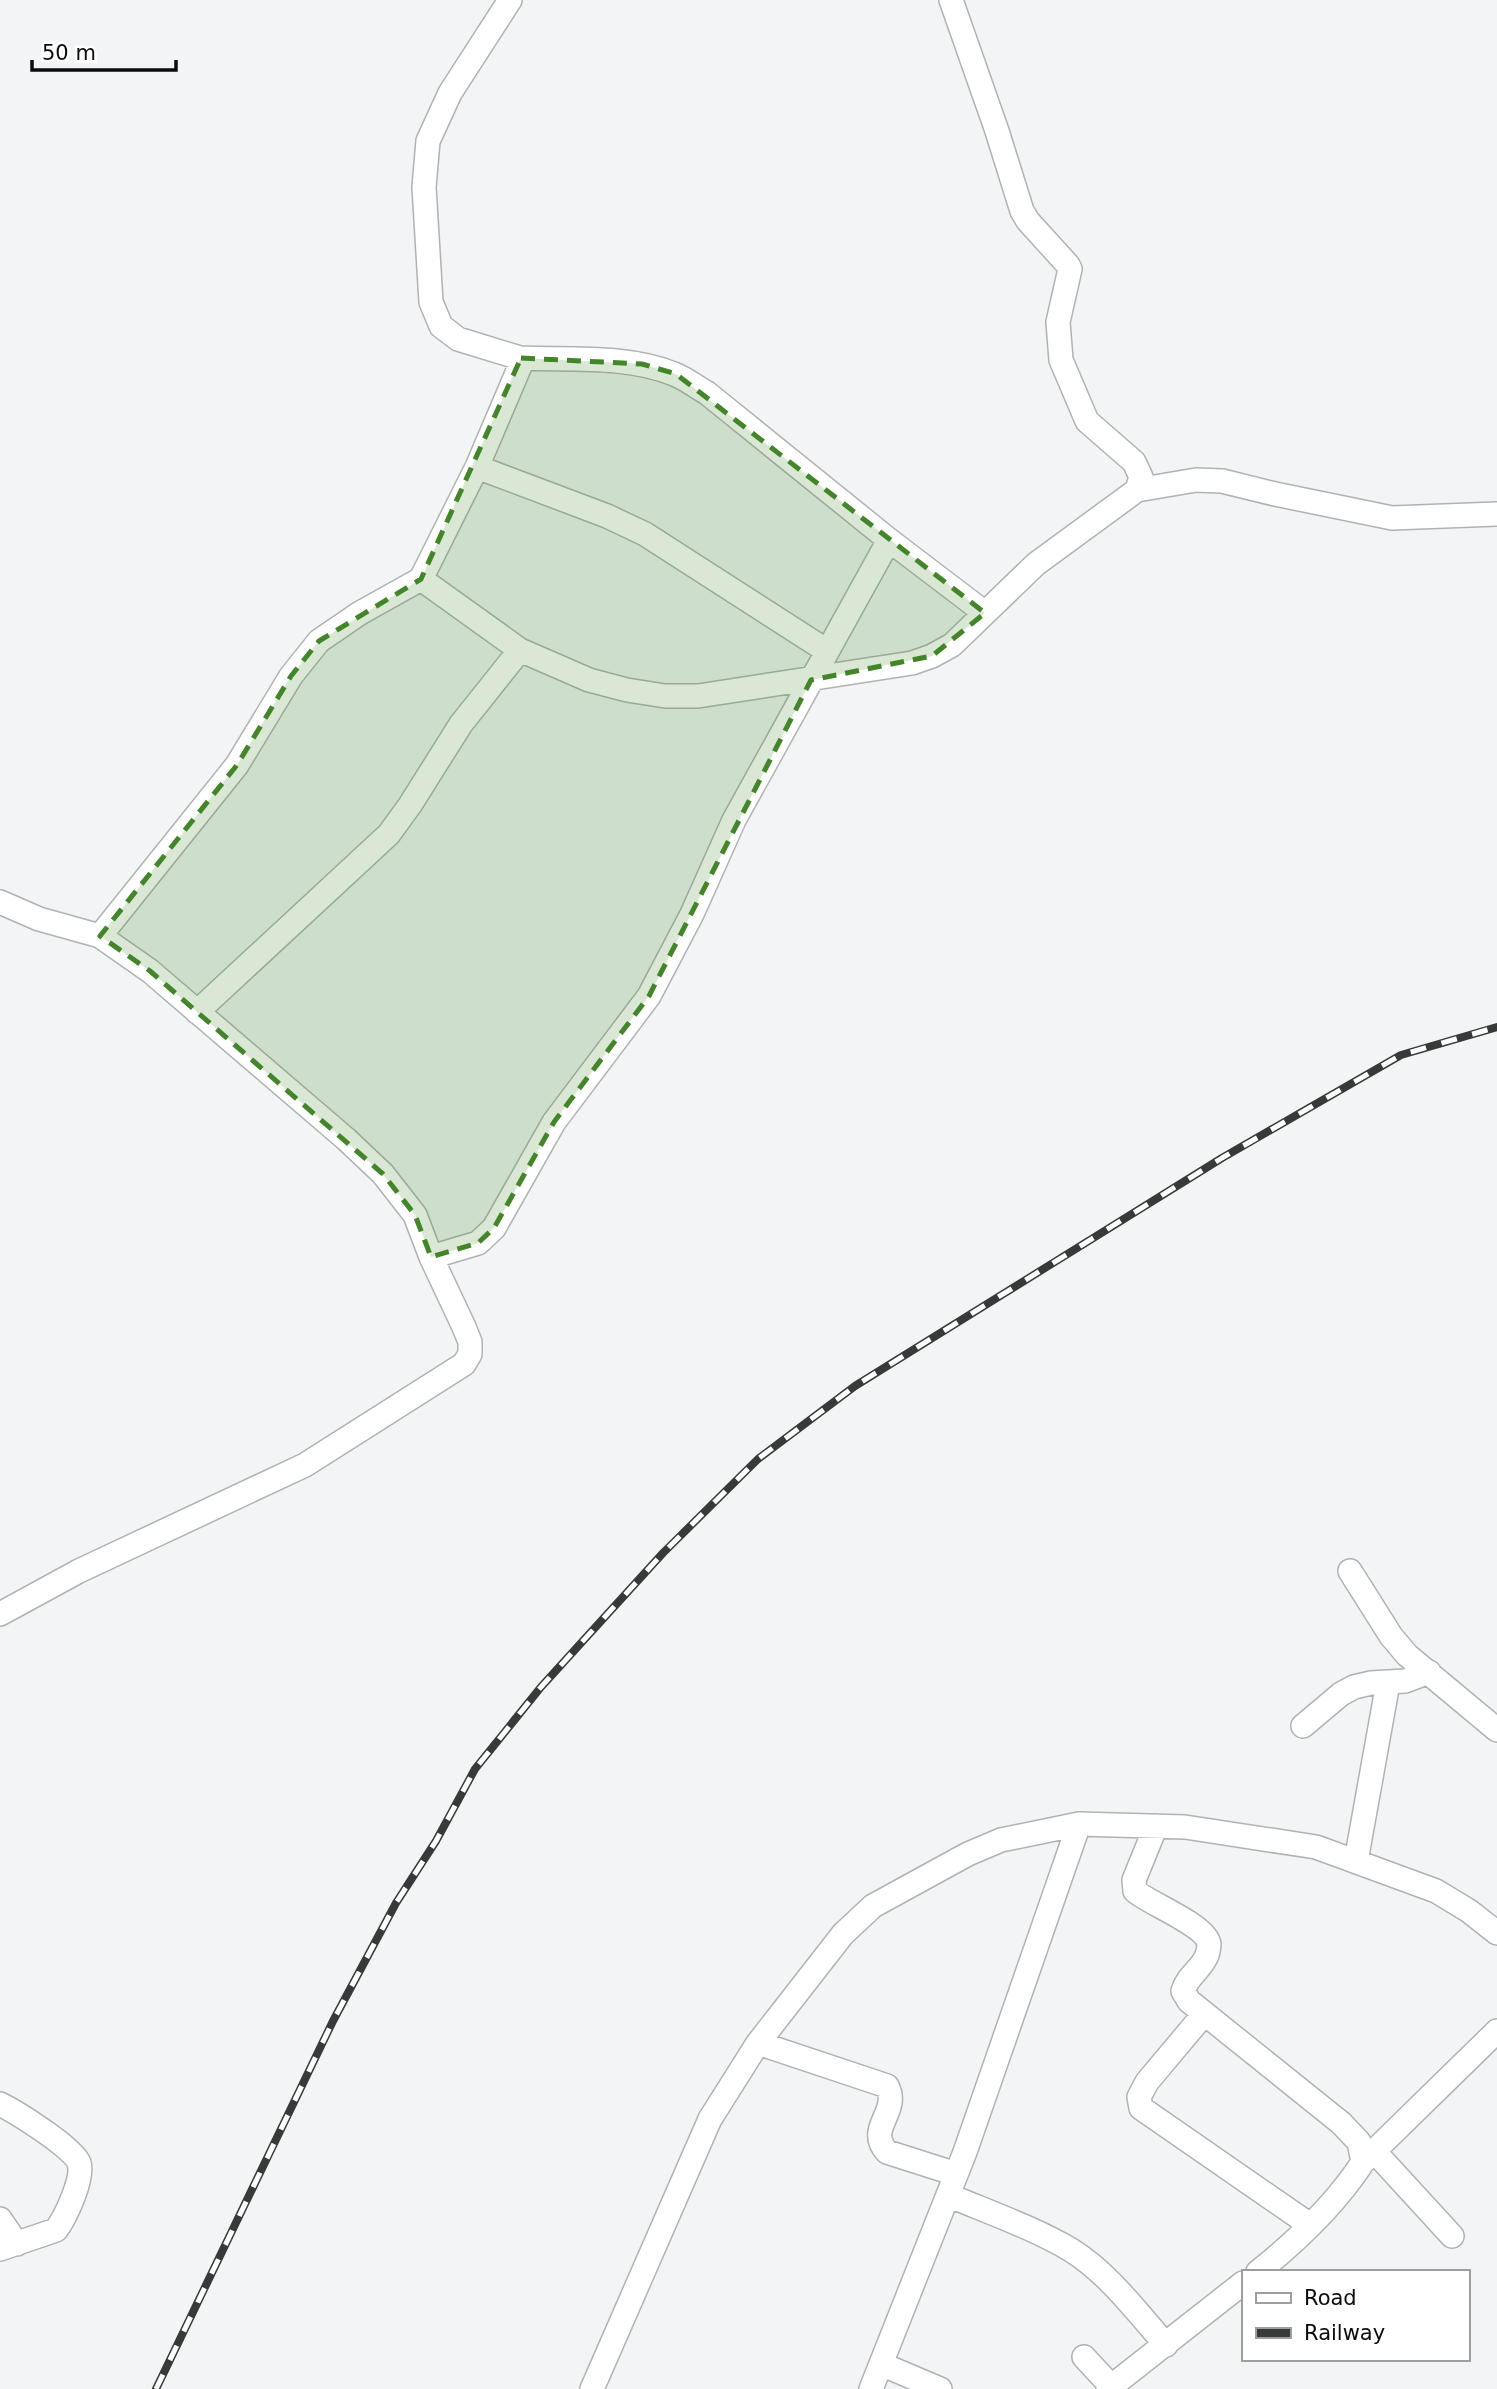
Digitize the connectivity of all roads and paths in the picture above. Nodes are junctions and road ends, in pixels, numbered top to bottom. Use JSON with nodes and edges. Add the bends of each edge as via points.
{"nodes":[{"id":1,"x":510,"y":0,"type":"edge"},
{"id":2,"x":951,"y":0,"type":"edge"},
{"id":3,"x":522,"y":358,"type":"junction"},
{"id":4,"x":477,"y":467,"type":"junction"},
{"id":5,"x":1137,"y":490,"type":"junction"},
{"id":6,"x":1497,"y":514,"type":"edge"},
{"id":7,"x":889,"y":540,"type":"junction"},
{"id":8,"x":421,"y":579,"type":"junction"},
{"id":9,"x":985,"y":613,"type":"junction"},
{"id":10,"x":520,"y":650,"type":"junction"},
{"id":11,"x":827,"y":651,"type":"junction"},
{"id":12,"x":811,"y":680,"type":"junction"},
{"id":13,"x":0,"y":902,"type":"edge"},
{"id":14,"x":100,"y":936,"type":"junction"},
{"id":15,"x":197,"y":1012,"type":"junction"},
{"id":16,"x":431,"y":1257,"type":"junction"},
{"id":17,"x":1350,"y":1571,"type":"dead end"},
{"id":18,"x":0,"y":1614,"type":"edge"},
{"id":19,"x":1429,"y":1672,"type":"junction"},
{"id":20,"x":1388,"y":1683,"type":"junction"},
{"id":21,"x":1303,"y":1726,"type":"dead end"},
{"id":22,"x":1497,"y":1730,"type":"edge"},
{"id":23,"x":1079,"y":1824,"type":"junction"},
{"id":24,"x":1156,"y":1826,"type":"junction"},
{"id":25,"x":1356,"y":1861,"type":"junction"},
{"id":26,"x":1496,"y":1928,"type":"edge"},
{"id":27,"x":1204,"y":2014,"type":"junction"},
{"id":28,"x":1497,"y":2031,"type":"edge"},
{"id":29,"x":758,"y":2043,"type":"junction"},
{"id":30,"x":0,"y":2104,"type":"edge"},
{"id":31,"x":1369,"y":2156,"type":"junction"},
{"id":32,"x":952,"y":2185,"type":"junction"},
{"id":33,"x":0,"y":2219,"type":"edge"},
{"id":34,"x":1310,"y":2225,"type":"junction"},
{"id":35,"x":1452,"y":2236,"type":"dead end"},
{"id":36,"x":8,"y":2247,"type":"edge"},
{"id":37,"x":1260,"y":2270,"type":"edge"},
{"id":38,"x":1242,"y":2284,"type":"edge"},
{"id":39,"x":1166,"y":2345,"type":"junction"},
{"id":40,"x":1084,"y":2357,"type":"dead end"},
{"id":41,"x":881,"y":2364,"type":"junction"},
{"id":42,"x":1109,"y":2388,"type":"edge"},
{"id":43,"x":592,"y":2389,"type":"edge"},
{"id":44,"x":871,"y":2389,"type":"edge"},
{"id":45,"x":940,"y":2389,"type":"edge"}],
"edges":[{"from":1,"to":3,"type":"street","via":[[450,93],[433,129],[424,187],[431,302],[441,326],[458,339]]},
{"from":2,"to":5,"type":"street","via":[[1022,211],[1070,269],[1058,322],[1060,360],[1087,421],[1135,461],[1141,477]]},
{"from":3,"to":4,"type":"street"},
{"from":3,"to":7,"type":"street","via":[[642,364],[676,374],[707,393]]},
{"from":4,"to":8,"type":"street"},
{"from":4,"to":11,"type":"street","via":[[645,534]]},
{"from":5,"to":6,"type":"street","via":[[1196,480],[1223,481],[1392,518]]},
{"from":5,"to":9,"type":"street","via":[[1036,564]]},
{"from":7,"to":9,"type":"street"},
{"from":7,"to":11,"type":"street"},
{"from":8,"to":10,"type":"street"},
{"from":8,"to":14,"type":"street","via":[[319,641],[290,676],[237,765]]},
{"from":9,"to":12,"type":"street","via":[[952,645],[932,656]]},
{"from":10,"to":12,"type":"street","via":[[589,680],[665,696],[698,696]]},
{"from":10,"to":15,"type":"street","via":[[461,724],[388,834]]},
{"from":11,"to":12,"type":"street"},
{"from":12,"to":16,"type":"street","via":[[734,820],[649,996],[554,1122],[494,1228],[478,1243]]},
{"from":13,"to":14,"type":"street","via":[[39,919]]},
{"from":14,"to":15,"type":"street"},
{"from":15,"to":16,"type":"street","via":[[383,1174],[415,1215]]},
{"from":16,"to":18,"type":"street","via":[[470,1342],[464,1364],[305,1465],[79,1571]]},
{"from":17,"to":19,"type":"street","via":[[1391,1636]]},
{"from":19,"to":20,"type":"street"},
{"from":19,"to":22,"type":"street"},
{"from":20,"to":21,"type":"street","via":[[1348,1691]]},
{"from":20,"to":25,"type":"street"},
{"from":23,"to":24,"type":"street"},
{"from":23,"to":29,"type":"street","via":[[1001,1840],[939,1868],[873,1906],[843,1934]]},
{"from":23,"to":32,"type":"street"},
{"from":24,"to":25,"type":"street","via":[[1185,1826],[1316,1847]]},
{"from":24,"to":27,"type":"street","via":[[1134,1880],[1135,1891],[1205,1935],[1209,1945],[1206,1958],[1183,1991]]},
{"from":25,"to":26,"type":"street","via":[[1436,1891]]},
{"from":27,"to":31,"type":"street","via":[[1341,2123]]},
{"from":27,"to":34,"type":"street","via":[[1147,2082],[1139,2097],[1141,2108]]},
{"from":28,"to":31,"type":"street"},
{"from":29,"to":32,"type":"street","via":[[887,2086],[892,2095],[879,2131],[881,2146]]},
{"from":29,"to":43,"type":"street","via":[[710,2119]]},
{"from":30,"to":36,"type":"street","via":[[32,2123],[79,2163],[77,2183],[55,2230]]},
{"from":31,"to":34,"type":"street","via":[[1348,2186]]},
{"from":31,"to":35,"type":"street"},
{"from":32,"to":39,"type":"street","via":[[1093,2267]]},
{"from":32,"to":41,"type":"street"},
{"from":33,"to":36,"type":"street"},
{"from":34,"to":37,"type":"street"},
{"from":38,"to":39,"type":"street"},
{"from":39,"to":42,"type":"street"},
{"from":40,"to":42,"type":"street"},
{"from":41,"to":44,"type":"street"},
{"from":41,"to":45,"type":"street"}]}
